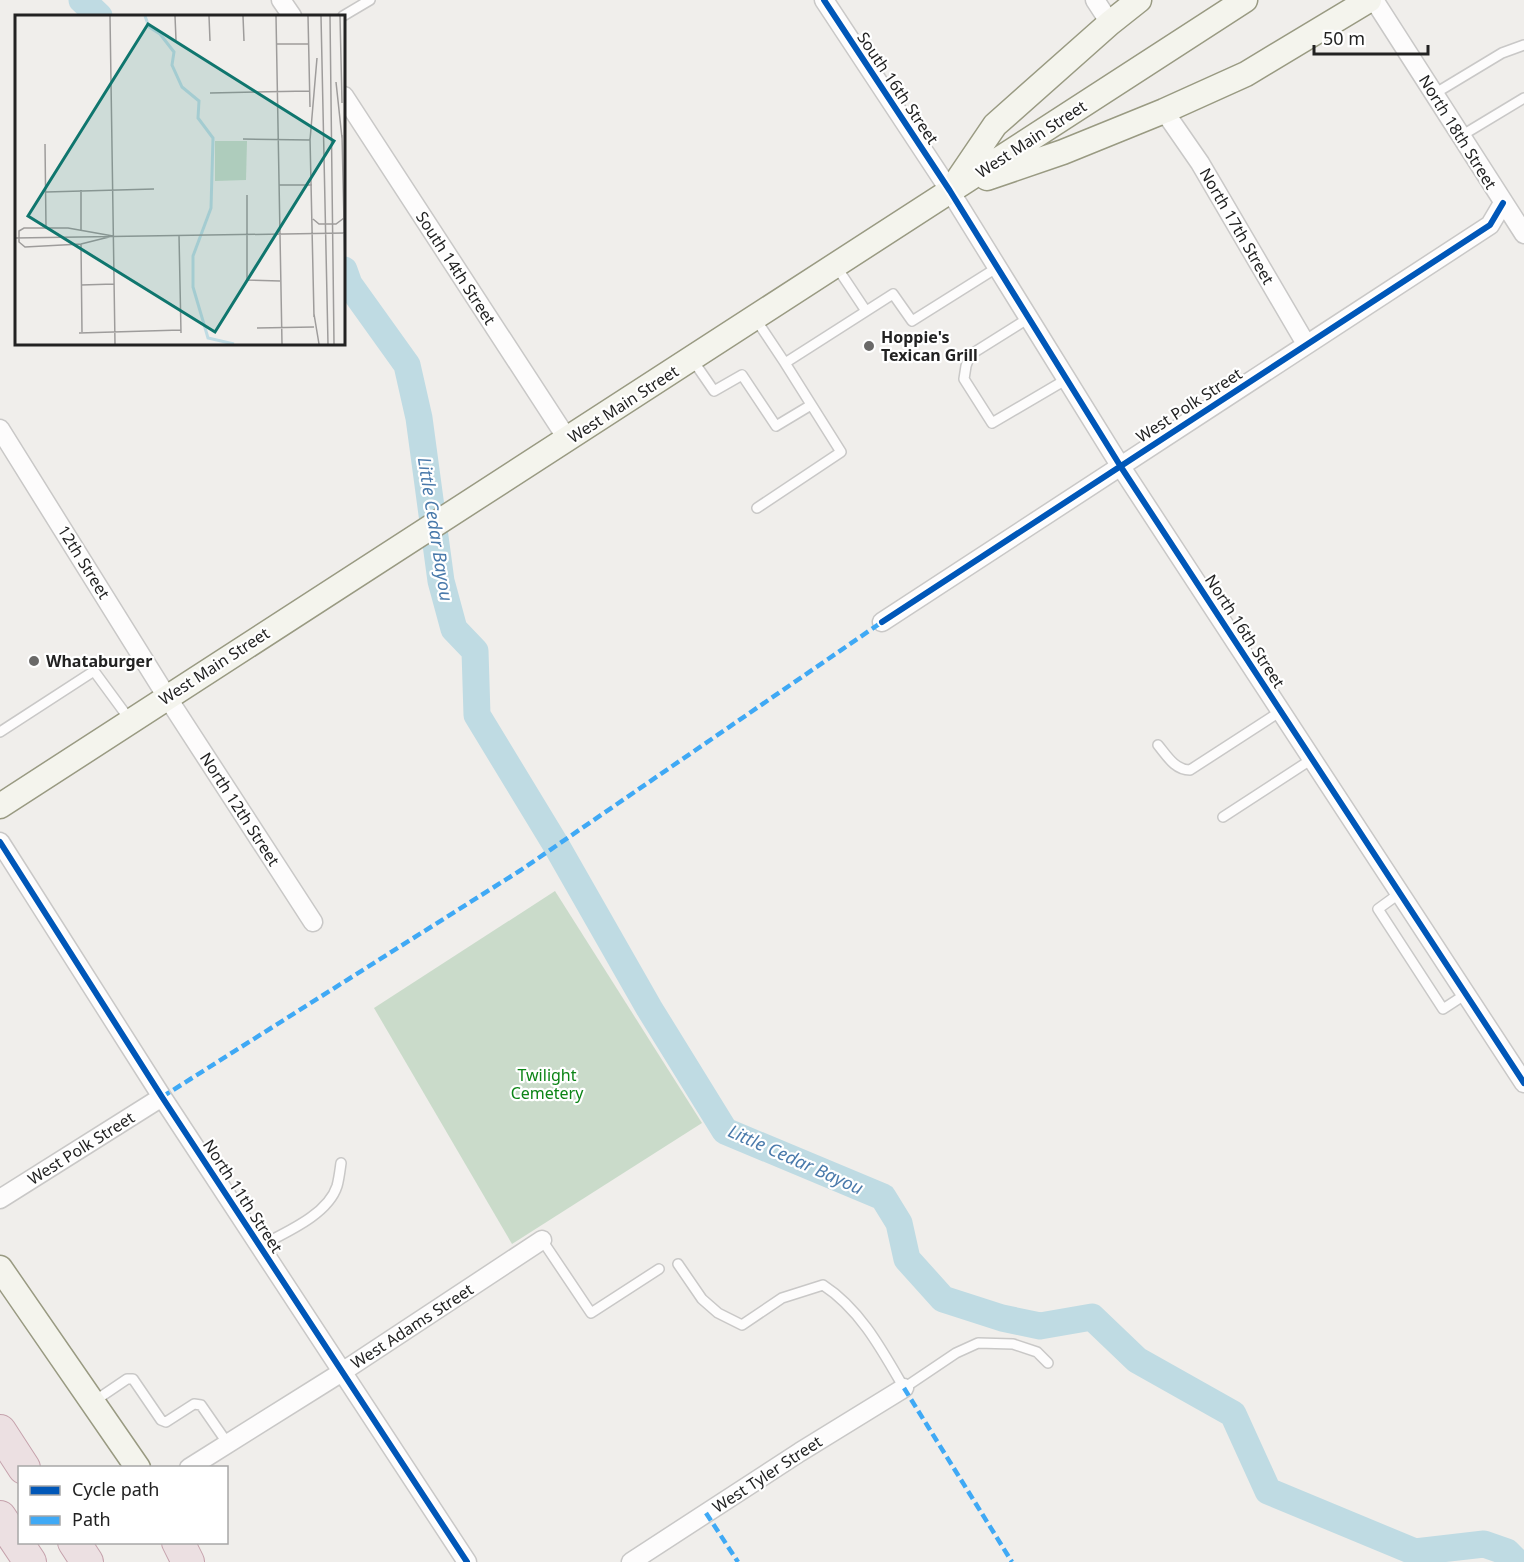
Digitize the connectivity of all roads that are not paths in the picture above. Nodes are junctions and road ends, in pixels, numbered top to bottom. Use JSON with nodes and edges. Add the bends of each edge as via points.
{"nodes":[{"id":1,"x":281,"y":0,"type":"edge"},
{"id":2,"x":370,"y":0,"type":"edge"},
{"id":3,"x":824,"y":0,"type":"edge"},
{"id":4,"x":1095,"y":0,"type":"edge"},
{"id":5,"x":1139,"y":0,"type":"edge"},
{"id":6,"x":1245,"y":0,"type":"edge"},
{"id":7,"x":1368,"y":0,"type":"edge"},
{"id":8,"x":1374,"y":0,"type":"edge"},
{"id":9,"x":291,"y":15,"type":"edge"},
{"id":10,"x":345,"y":15,"type":"edge"},
{"id":11,"x":1110,"y":23,"type":"junction"},
{"id":12,"x":1524,"y":45,"type":"edge"},
{"id":13,"x":1434,"y":94,"type":"junction"},
{"id":14,"x":345,"y":98,"type":"edge"},
{"id":15,"x":1524,"y":98,"type":"edge"},
{"id":16,"x":1164,"y":111,"type":"junction"},
{"id":17,"x":1461,"y":136,"type":"junction"},
{"id":18,"x":950,"y":191,"type":"junction"},
{"id":19,"x":1503,"y":203,"type":"junction"},
{"id":20,"x":1524,"y":234,"type":"edge"},
{"id":21,"x":836,"y":266,"type":"junction"},
{"id":22,"x":998,"y":267,"type":"junction"},
{"id":23,"x":866,"y":311,"type":"junction"},
{"id":24,"x":755,"y":317,"type":"junction"},
{"id":25,"x":1029,"y":318,"type":"junction"},
{"id":26,"x":1306,"y":344,"type":"junction"},
{"id":27,"x":692,"y":359,"type":"junction"},
{"id":28,"x":785,"y":363,"type":"junction"},
{"id":29,"x":1067,"y":379,"type":"junction"},
{"id":30,"x":811,"y":405,"type":"junction"},
{"id":31,"x":0,"y":429,"type":"edge"},
{"id":32,"x":568,"y":440,"type":"junction"},
{"id":33,"x":1121,"y":467,"type":"junction"},
{"id":34,"x":757,"y":508,"type":"dead end"},
{"id":35,"x":882,"y":622,"type":"dead end"},
{"id":36,"x":167,"y":697,"type":"junction"},
{"id":37,"x":1281,"y":711,"type":"junction"},
{"id":38,"x":130,"y":721,"type":"junction"},
{"id":39,"x":0,"y":732,"type":"edge"},
{"id":40,"x":1158,"y":745,"type":"dead end"},
{"id":41,"x":1312,"y":759,"type":"junction"},
{"id":42,"x":0,"y":806,"type":"edge"},
{"id":43,"x":1223,"y":818,"type":"dead end"},
{"id":44,"x":0,"y":842,"type":"edge"},
{"id":45,"x":1400,"y":893,"type":"junction"},
{"id":46,"x":313,"y":922,"type":"dead end"},
{"id":47,"x":1466,"y":994,"type":"junction"},
{"id":48,"x":1524,"y":1083,"type":"edge"},
{"id":49,"x":162,"y":1097,"type":"junction"},
{"id":50,"x":341,"y":1163,"type":"dead end"},
{"id":51,"x":0,"y":1199,"type":"edge"},
{"id":52,"x":542,"y":1240,"type":"joint"},
{"id":53,"x":260,"y":1246,"type":"junction"},
{"id":54,"x":678,"y":1264,"type":"dead end"},
{"id":55,"x":0,"y":1268,"type":"edge"},
{"id":56,"x":659,"y":1269,"type":"dead end"},
{"id":57,"x":1048,"y":1363,"type":"dead end"},
{"id":58,"x":342,"y":1372,"type":"junction"},
{"id":59,"x":904,"y":1388,"type":"junction"},
{"id":60,"x":92,"y":1402,"type":"junction"},
{"id":61,"x":0,"y":1431,"type":"edge"},
{"id":62,"x":228,"y":1444,"type":"junction"},
{"id":63,"x":23,"y":1466,"type":"edge"},
{"id":64,"x":137,"y":1466,"type":"edge"},
{"id":65,"x":191,"y":1466,"type":"edge"},
{"id":66,"x":0,"y":1517,"type":"edge"},
{"id":67,"x":75,"y":1544,"type":"edge"},
{"id":68,"x":179,"y":1544,"type":"edge"},
{"id":69,"x":187,"y":1544,"type":"edge"},
{"id":70,"x":30,"y":1562,"type":"edge"},
{"id":71,"x":87,"y":1562,"type":"edge"},
{"id":72,"x":188,"y":1562,"type":"edge"},
{"id":73,"x":199,"y":1562,"type":"edge"},
{"id":74,"x":467,"y":1562,"type":"edge"},
{"id":75,"x":631,"y":1562,"type":"edge"}],
"edges":[{"from":1,"to":9,"type":"street"},
{"from":2,"to":10,"type":"lane"},
{"from":3,"to":18,"type":"street","name":"South 16th Street"},
{"from":4,"to":11,"type":"street"},
{"from":5,"to":11,"type":"main road"},
{"from":6,"to":18,"type":"main road","name":"West Main Street"},
{"from":7,"to":16,"type":"main road","via":[[1246,74]]},
{"from":8,"to":13,"type":"street","name":"North 18th Street"},
{"from":11,"to":18,"type":"main road","via":[[995,125]]},
{"from":12,"to":13,"type":"lane","via":[[1502,53]]},
{"from":13,"to":17,"type":"street","name":"North 18th Street"},
{"from":14,"to":32,"type":"street","name":"South 14th Street"},
{"from":15,"to":17,"type":"lane"},
{"from":16,"to":18,"type":"main road","via":[[1063,152]]},
{"from":16,"to":26,"type":"street","name":"North 17th Street","via":[[1200,163]]},
{"from":17,"to":19,"type":"street","name":"North 18th Street"},
{"from":18,"to":21,"type":"main road","name":"West Main Street"},
{"from":18,"to":22,"type":"street","name":"North 16th Street"},
{"from":19,"to":20,"type":"street","name":"North 18th Street"},
{"from":19,"to":26,"type":"street","name":"West Polk Street","via":[[1490,225]]},
{"from":21,"to":23,"type":"lane"},
{"from":21,"to":24,"type":"main road","name":"West Main Street"},
{"from":22,"to":23,"type":"lane","via":[[912,321],[893,294]]},
{"from":22,"to":25,"type":"street","name":"North 16th Street"},
{"from":23,"to":28,"type":"lane"},
{"from":24,"to":27,"type":"main road","name":"West Main Street"},
{"from":24,"to":28,"type":"lane"},
{"from":25,"to":29,"type":"street","name":"North 16th Street"},
{"from":25,"to":29,"type":"lane","via":[[970,355],[964,379],[992,423]]},
{"from":26,"to":33,"type":"street","name":"West Polk Street"},
{"from":27,"to":30,"type":"lane","via":[[714,392],[742,375],[776,426]]},
{"from":27,"to":32,"type":"main road","name":"West Main Street"},
{"from":28,"to":30,"type":"lane"},
{"from":29,"to":33,"type":"street","name":"North 16th Street"},
{"from":30,"to":34,"type":"lane","via":[[841,452]]},
{"from":31,"to":36,"type":"street","name":"12th Street"},
{"from":32,"to":36,"type":"main road","name":"West Main Street"},
{"from":33,"to":35,"type":"street","name":"West Polk Street"},
{"from":33,"to":37,"type":"street","name":"North 16th Street"},
{"from":36,"to":38,"type":"main road","name":"West Main Street"},
{"from":36,"to":46,"type":"street","name":"North 12th Street"},
{"from":37,"to":40,"type":"lane","via":[[1190,770],[1176,767]]},
{"from":37,"to":41,"type":"street","name":"North 16th Street"},
{"from":38,"to":39,"type":"lane","via":[[94,672]]},
{"from":38,"to":42,"type":"main road","name":"West Main Street"},
{"from":41,"to":43,"type":"lane"},
{"from":41,"to":45,"type":"street","name":"North 16th Street"},
{"from":44,"to":49,"type":"street","name":"North 11th Street"},
{"from":45,"to":47,"type":"street","name":"North 16th Street"},
{"from":45,"to":47,"type":"lane","via":[[1378,909],[1443,1009]]},
{"from":47,"to":48,"type":"street","name":"North 16th Street"},
{"from":49,"to":51,"type":"street","name":"West Polk Street"},
{"from":49,"to":53,"type":"street","name":"North 11th Street"},
{"from":50,"to":53,"type":"lane","via":[[331,1198],[310,1219]]},
{"from":52,"to":56,"type":"lane","via":[[591,1313]]},
{"from":52,"to":58,"type":"street","name":"West Adams Street"},
{"from":53,"to":58,"type":"street","name":"North 11th Street"},
{"from":54,"to":59,"type":"lane","via":[[702,1299],[718,1313],[742,1325],[782,1298],[823,1285],[838,1295],[869,1330]]},
{"from":55,"to":60,"type":"main road"},
{"from":57,"to":59,"type":"lane","via":[[1037,1352],[1014,1344],[978,1343]]},
{"from":58,"to":62,"type":"street","name":"West Adams Street"},
{"from":58,"to":74,"type":"street","name":"North 11th Street"},
{"from":59,"to":75,"type":"street","name":"West Tyler Street"},
{"from":60,"to":62,"type":"lane","via":[[133,1379],[161,1420],[166,1422],[194,1404],[201,1405]]},
{"from":60,"to":64,"type":"main road"},
{"from":61,"to":63,"type":"highway"},
{"from":62,"to":65,"type":"street","name":"West Adams Street"},
{"from":66,"to":70,"type":"highway"},
{"from":67,"to":71,"type":"highway"},
{"from":68,"to":72,"type":"highway"},
{"from":69,"to":73,"type":"main road"}]}
